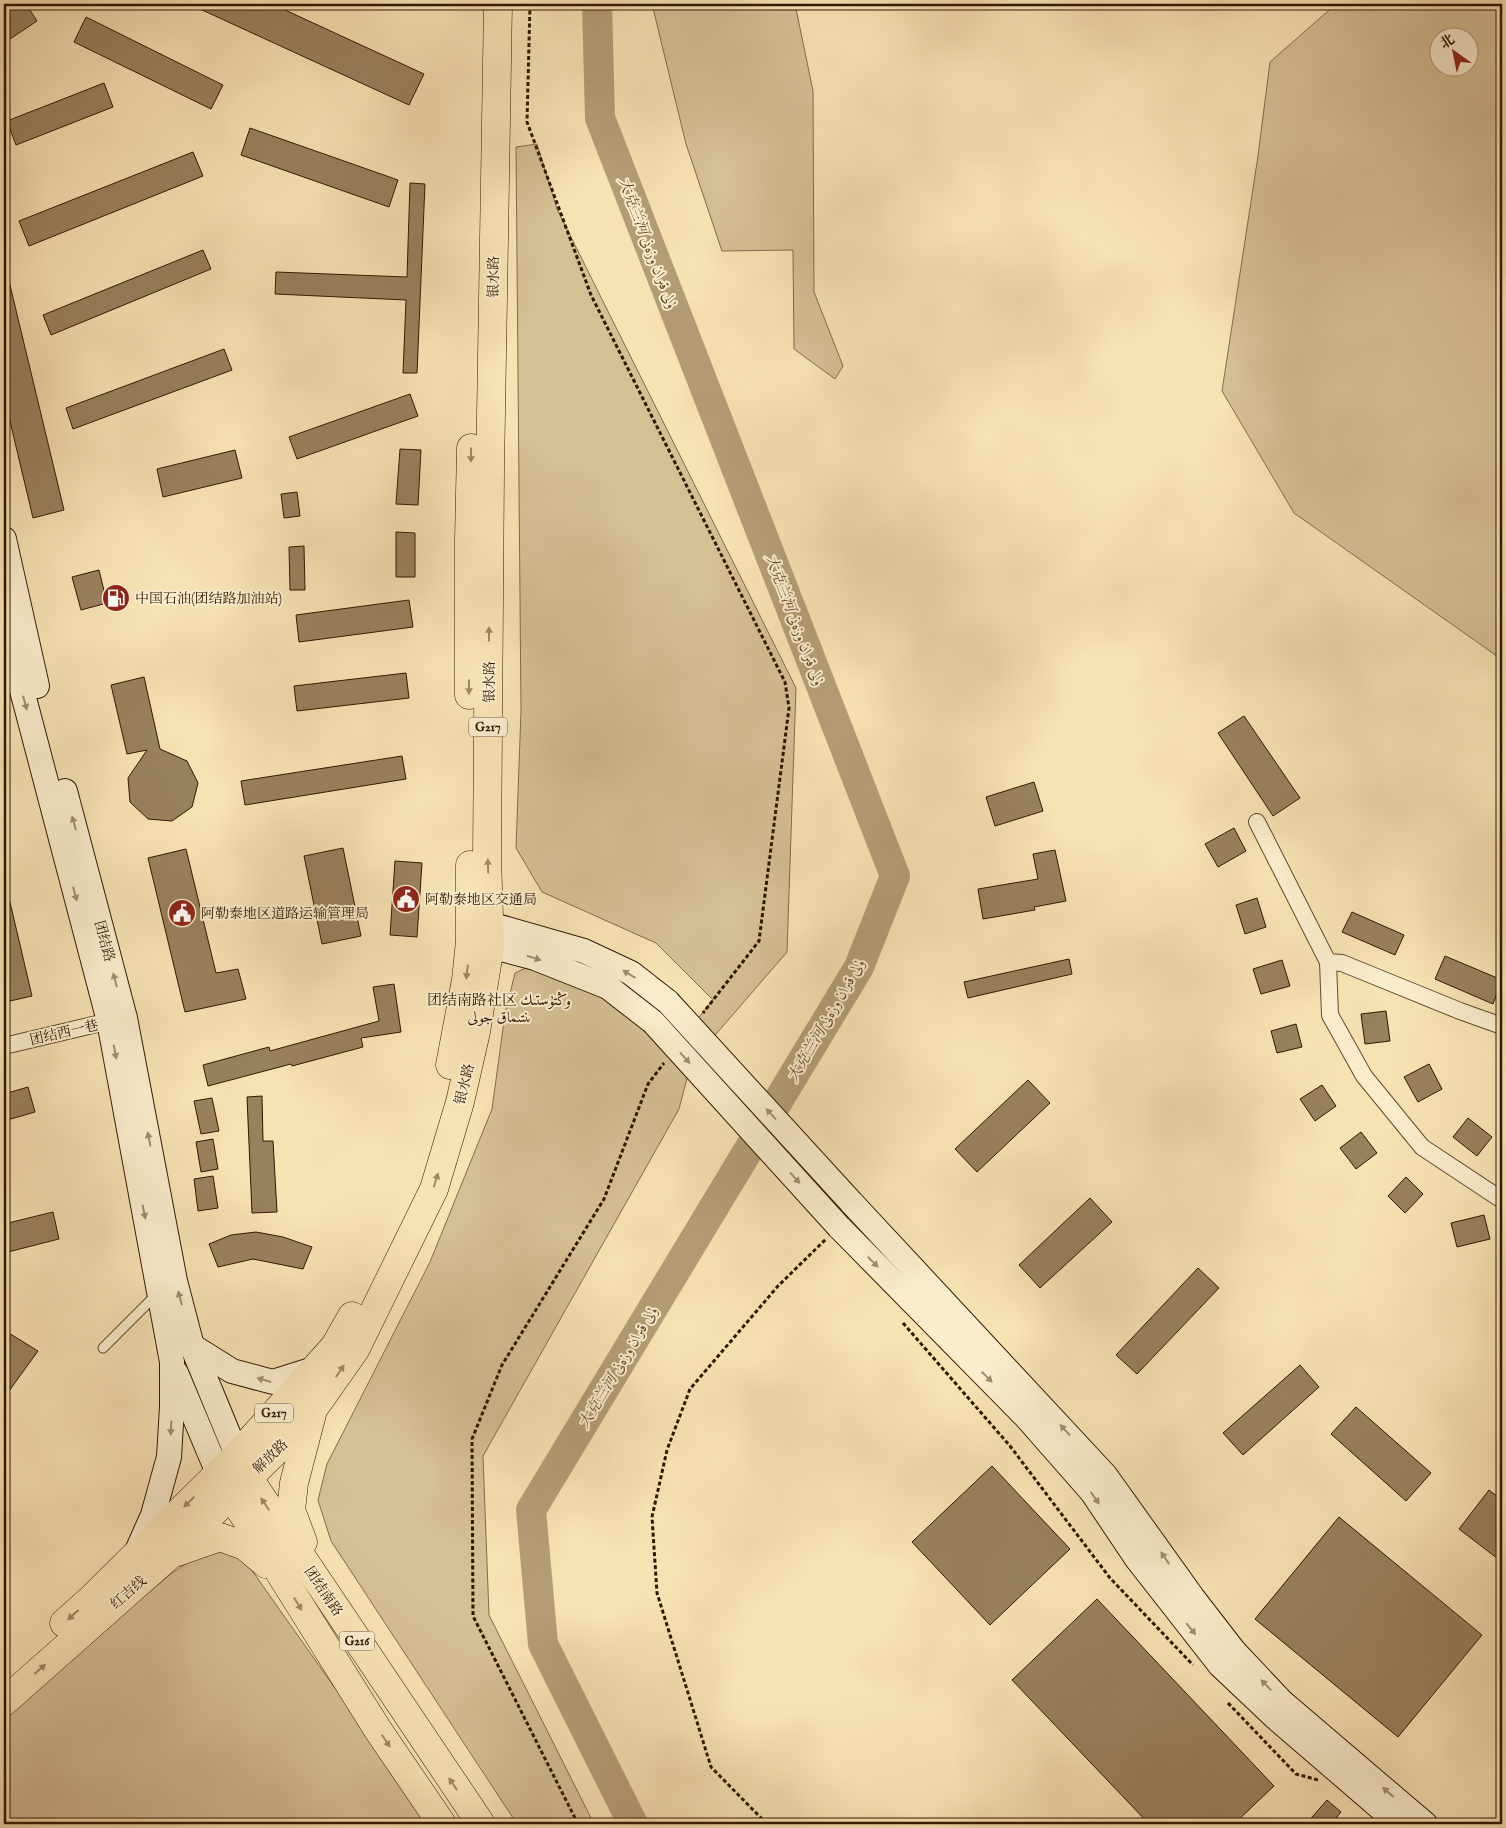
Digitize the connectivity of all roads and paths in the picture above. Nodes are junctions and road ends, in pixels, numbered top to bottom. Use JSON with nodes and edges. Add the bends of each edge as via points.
{"nodes":[{"id":1,"x":481,"y":4,"type":"edge"},
{"id":2,"x":498,"y":4,"type":"edge"},
{"id":3,"x":530,"y":4,"type":"edge"},
{"id":4,"x":4,"y":539,"type":"edge"},
{"id":5,"x":8,"y":577,"type":"edge"},
{"id":6,"x":4,"y":622,"type":"edge"},
{"id":7,"x":1257,"y":822,"type":"dead end"},
{"id":8,"x":480,"y":932,"type":"junction"},
{"id":9,"x":1328,"y":962,"type":"junction"},
{"id":10,"x":700,"y":1016,"type":"dead end"},
{"id":11,"x":117,"y":1019,"type":"junction"},
{"id":12,"x":1502,"y":1026,"type":"edge"},
{"id":13,"x":4,"y":1046,"type":"edge"},
{"id":14,"x":665,"y":1061,"type":"dead end"},
{"id":15,"x":1502,"y":1200,"type":"edge"},
{"id":16,"x":838,"y":1227,"type":"junction"},
{"id":17,"x":159,"y":1291,"type":"junction"},
{"id":18,"x":901,"y":1321,"type":"dead end"},
{"id":19,"x":192,"y":1346,"type":"junction"},
{"id":20,"x":103,"y":1348,"type":"dead end"},
{"id":21,"x":172,"y":1362,"type":"junction"},
{"id":22,"x":311,"y":1370,"type":"junction"},
{"id":23,"x":312,"y":1412,"type":"junction"},
{"id":24,"x":233,"y":1475,"type":"junction"},
{"id":25,"x":171,"y":1554,"type":"junction"},
{"id":26,"x":135,"y":1555,"type":"junction"},
{"id":27,"x":314,"y":1577,"type":"junction"},
{"id":28,"x":282,"y":1578,"type":"junction"},
{"id":29,"x":1197,"y":1669,"type":"dead end"},
{"id":30,"x":4,"y":1677,"type":"edge"},
{"id":31,"x":1223,"y":1697,"type":"dead end"},
{"id":32,"x":4,"y":1702,"type":"edge"},
{"id":33,"x":1320,"y":1781,"type":"dead end"},
{"id":34,"x":442,"y":1824,"type":"edge"},
{"id":35,"x":481,"y":1824,"type":"edge"},
{"id":36,"x":578,"y":1824,"type":"edge"},
{"id":37,"x":767,"y":1824,"type":"edge"},
{"id":38,"x":1399,"y":1824,"type":"edge"},
{"id":39,"x":1425,"y":1824,"type":"edge"}],
"edges":[{"from":1,"to":8,"type":"highway","name":"银水路","number":"G217","one_way":true,"via":[[469,539]]},
{"from":8,"to":2,"type":"highway","name":"银水路","number":"G217","one_way":true,"via":[[487,848]]},
{"from":3,"to":10,"type":"path","via":[[528,122],[584,277],[784,682],[789,708],[759,940]]},
{"from":4,"to":5,"type":"main road","name":"团结路"},
{"from":11,"to":5,"type":"main road","name":"团结路","one_way":true},
{"from":6,"to":11,"type":"main road","name":"团结路","one_way":true},
{"from":7,"to":9,"type":"street"},
{"from":8,"to":16,"type":"main road","one_way":true,"bridge":true,"via":[[608,987],[652,1022]]},
{"from":8,"to":22,"type":"highway","name":"银水路","number":"G217","one_way":true,"via":[[466,980],[446,1092],[414,1191],[372,1280],[334,1346]]},
{"from":23,"to":8,"type":"highway","name":"银水路","number":"G217","one_way":true,"via":[[354,1350],[434,1189],[460,1102],[476,1032]]},
{"from":39,"to":8,"type":"main road","one_way":true,"bridge":true,"via":[[1282,1702],[1234,1651],[1106,1475],[668,1002],[630,974],[584,951]]},
{"from":9,"to":12,"type":"street","via":[[1342,964]]},
{"from":9,"to":15,"type":"street","via":[[1330,1015],[1364,1076],[1422,1147]]},
{"from":11,"to":13,"type":"street","name":"团结西一巷"},
{"from":11,"to":17,"type":"main road","name":"团结路","one_way":true},
{"from":19,"to":11,"type":"main road","name":"团结路","one_way":true},
{"from":14,"to":36,"type":"path","via":[[648,1084],[604,1199],[502,1364],[472,1439],[473,1616]]},
{"from":16,"to":37,"type":"path","via":[[778,1286],[690,1389],[667,1450],[652,1517],[658,1593],[712,1767]]},
{"from":16,"to":38,"type":"main road","one_way":true,"via":[[1027,1418],[1092,1492],[1137,1559],[1220,1665]]},
{"from":17,"to":20,"type":"lane"},
{"from":17,"to":21,"type":"main road","name":"团结路"},
{"from":18,"to":29,"type":"path","via":[[1010,1446],[1110,1578]]},
{"from":22,"to":19,"type":"main road","one_way":true,"via":[[273,1382],[232,1371]]},
{"from":19,"to":24,"type":"main road","name":"团结路"},
{"from":21,"to":24,"type":"main road"},
{"from":21,"to":26,"type":"main road","one_way":true,"via":[[169,1457],[153,1515]]},
{"from":22,"to":24,"type":"highway","number":"G217"},
{"from":23,"to":24,"type":"highway","name":"解放路","number":"G217","via":[[282,1445]]},
{"from":23,"to":27,"type":"highway","via":[[294,1483],[291,1510]]},
{"from":24,"to":25,"type":"highway","name":"红吉线"},
{"from":24,"to":26,"type":"highway","name":"红吉线","one_way":true},
{"from":27,"to":24,"type":"highway","name":"团结南路","number":"G216","one_way":true},
{"from":24,"to":28,"type":"highway","name":"团结南路","number":"G216"},
{"from":25,"to":28,"type":"highway","via":[[220,1537],[245,1546]]},
{"from":32,"to":25,"type":"highway","name":"红吉线","one_way":true},
{"from":26,"to":30,"type":"highway","name":"红吉线","one_way":true},
{"from":35,"to":27,"type":"highway","name":"团结南路","number":"G216","one_way":true},
{"from":28,"to":34,"type":"highway","name":"团结南路","number":"G216","one_way":true},
{"from":31,"to":33,"type":"path","via":[[1296,1774]]}]}
